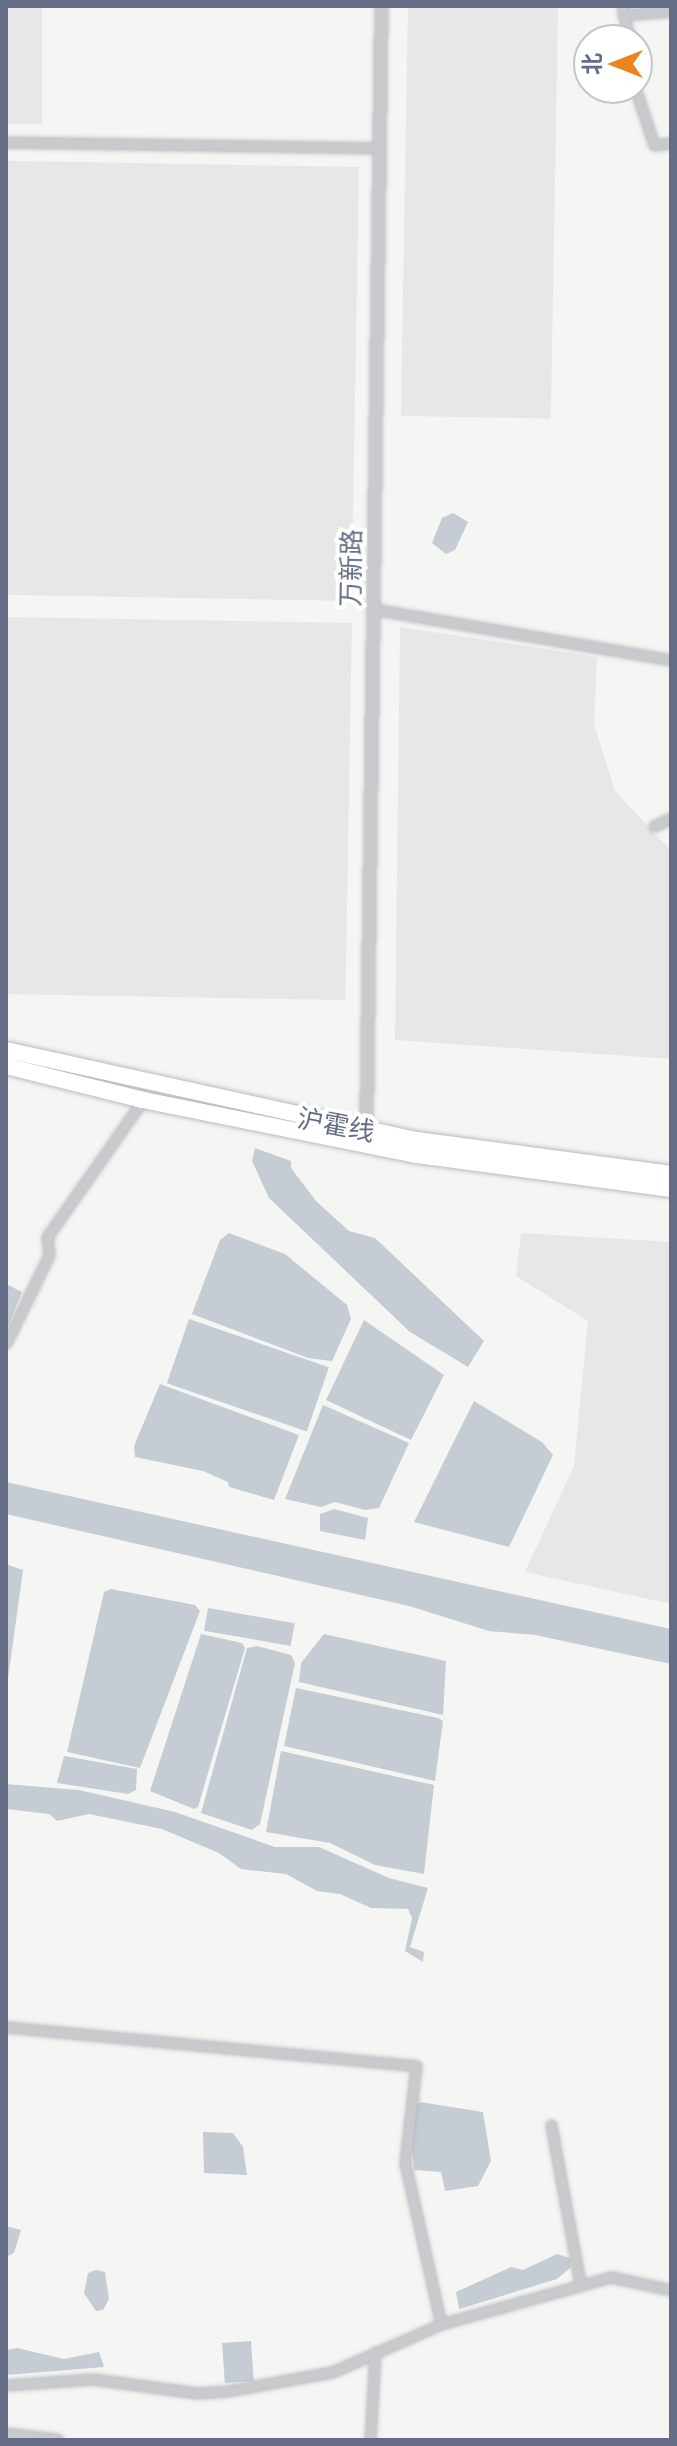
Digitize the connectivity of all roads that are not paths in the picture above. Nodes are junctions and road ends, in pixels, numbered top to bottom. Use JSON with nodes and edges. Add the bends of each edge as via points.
{"nodes":[{"id":1,"x":381,"y":6,"type":"edge"},
{"id":2,"x":623,"y":11,"type":"edge"},
{"id":3,"x":671,"y":11,"type":"edge"},
{"id":4,"x":640,"y":104,"type":"edge"},
{"id":5,"x":6,"y":142,"type":"edge"},
{"id":6,"x":671,"y":143,"type":"edge"},
{"id":7,"x":379,"y":148,"type":"junction"},
{"id":8,"x":373,"y":609,"type":"junction"},
{"id":9,"x":671,"y":660,"type":"edge"},
{"id":10,"x":671,"y":818,"type":"edge"},
{"id":11,"x":654,"y":826,"type":"dead end"},
{"id":12,"x":6,"y":1050,"type":"edge"},
{"id":13,"x":6,"y":1066,"type":"edge"},
{"id":14,"x":143,"y":1100,"type":"junction"},
{"id":15,"x":366,"y":1131,"type":"junction"},
{"id":16,"x":671,"y":1174,"type":"edge"},
{"id":17,"x":671,"y":1189,"type":"edge"},
{"id":18,"x":6,"y":1343,"type":"edge"},
{"id":19,"x":6,"y":2027,"type":"edge"},
{"id":20,"x":551,"y":2125,"type":"dead end"},
{"id":21,"x":580,"y":2283,"type":"junction"},
{"id":22,"x":671,"y":2290,"type":"edge"},
{"id":23,"x":441,"y":2324,"type":"junction"},
{"id":24,"x":375,"y":2352,"type":"junction"},
{"id":25,"x":6,"y":2385,"type":"edge"},
{"id":26,"x":6,"y":2434,"type":"edge"},
{"id":27,"x":57,"y":2440,"type":"edge"},
{"id":28,"x":370,"y":2440,"type":"edge"}],
"edges":[{"from":1,"to":7,"type":"street","name":"万新路"},
{"from":2,"to":3,"type":"street"},
{"from":4,"to":6,"type":"street","via":[[654,145]]},
{"from":5,"to":7,"type":"street"},
{"from":7,"to":8,"type":"street","name":"万新路"},
{"from":8,"to":9,"type":"street"},
{"from":8,"to":15,"type":"street","name":"万新路"},
{"from":10,"to":11,"type":"street"},
{"from":12,"to":15,"type":"highway","name":"沪霍线"},
{"from":13,"to":14,"type":"highway","name":"沪霍线"},
{"from":14,"to":17,"type":"highway","name":"沪霍线","via":[[416,1155]]},
{"from":14,"to":18,"type":"street","via":[[47,1237],[49,1255]]},
{"from":15,"to":16,"type":"highway","name":"沪霍线"},
{"from":19,"to":23,"type":"street","via":[[416,2066],[405,2163]]},
{"from":20,"to":21,"type":"street"},
{"from":21,"to":22,"type":"street","via":[[611,2277]]},
{"from":21,"to":23,"type":"street"},
{"from":23,"to":24,"type":"street"},
{"from":24,"to":25,"type":"street","via":[[332,2372],[227,2391],[197,2393],[93,2379]]},
{"from":24,"to":28,"type":"street"},
{"from":26,"to":27,"type":"street"}]}
